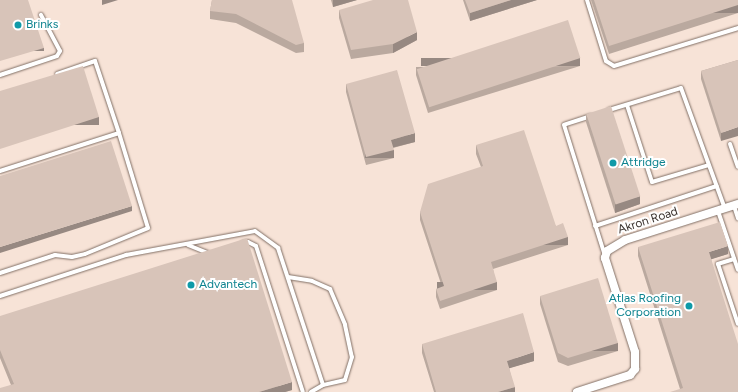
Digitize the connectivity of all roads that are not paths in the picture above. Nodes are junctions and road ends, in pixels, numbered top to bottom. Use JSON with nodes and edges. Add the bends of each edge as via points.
{"nodes":[{"id":1,"x":587,"y":0,"type":"edge"},
{"id":2,"x":41,"y":15,"type":"dead end"},
{"id":3,"x":738,"y":28,"type":"edge"},
{"id":4,"x":0,"y":75,"type":"edge"},
{"id":5,"x":51,"y":76,"type":"edge"},
{"id":6,"x":627,"y":104,"type":"junction"},
{"id":7,"x":606,"y":111,"type":"edge"},
{"id":8,"x":599,"y":114,"type":"edge"},
{"id":9,"x":119,"y":133,"type":"junction"},
{"id":10,"x":730,"y":144,"type":"dead end"},
{"id":11,"x":709,"y":166,"type":"junction"},
{"id":12,"x":738,"y":167,"type":"edge"},
{"id":13,"x":0,"y":170,"type":"edge"},
{"id":14,"x":717,"y":186,"type":"junction"},
{"id":15,"x":736,"y":205,"type":"edge"},
{"id":16,"x":722,"y":210,"type":"junction"},
{"id":17,"x":738,"y":218,"type":"edge"},
{"id":18,"x":596,"y":226,"type":"junction"},
{"id":19,"x":188,"y":245,"type":"junction"},
{"id":20,"x":234,"y":246,"type":"edge"},
{"id":21,"x":212,"y":251,"type":"edge"},
{"id":22,"x":605,"y":258,"type":"junction"},
{"id":23,"x":734,"y":258,"type":"junction"},
{"id":24,"x":738,"y":270,"type":"edge"},
{"id":25,"x":0,"y":273,"type":"edge"},
{"id":26,"x":288,"y":277,"type":"junction"},
{"id":27,"x":0,"y":296,"type":"edge"},
{"id":28,"x":738,"y":324,"type":"edge"},
{"id":29,"x":323,"y":385,"type":"junction"},
{"id":30,"x":303,"y":392,"type":"edge"},
{"id":31,"x":311,"y":392,"type":"edge"},
{"id":32,"x":577,"y":392,"type":"edge"}],
"edges":[{"from":1,"to":3,"type":"lane","via":[[606,61],[614,66]]},
{"from":2,"to":4,"type":"lane","via":[[60,51],[57,56]]},
{"from":5,"to":9,"type":"lane","via":[[95,62]]},
{"from":6,"to":7,"type":"lane"},
{"from":6,"to":11,"type":"lane","via":[[681,88]]},
{"from":6,"to":11,"type":"lane","via":[[652,182]]},
{"from":8,"to":18,"type":"lane","via":[[564,125]]},
{"from":9,"to":13,"type":"lane"},
{"from":9,"to":25,"type":"lane","via":[[148,228],[85,254],[72,257],[55,255]]},
{"from":10,"to":12,"type":"lane"},
{"from":11,"to":14,"type":"lane"},
{"from":14,"to":16,"type":"lane"},
{"from":14,"to":18,"type":"lane"},
{"from":15,"to":16,"type":"street","name":"Akron Road"},
{"from":15,"to":17,"type":"lane"},
{"from":16,"to":22,"type":"street","name":"Akron Road","via":[[625,240],[612,246]]},
{"from":16,"to":23,"type":"lane"},
{"from":18,"to":22,"type":"lane"},
{"from":19,"to":21,"type":"lane","via":[[205,253]]},
{"from":19,"to":26,"type":"lane","via":[[255,231],[278,248]]},
{"from":19,"to":27,"type":"lane","via":[[162,247],[126,256]]},
{"from":20,"to":30,"type":"lane","via":[[248,242],[256,246]]},
{"from":22,"to":32,"type":"street","via":[[635,352],[635,369],[630,375]]},
{"from":23,"to":24,"type":"lane"},
{"from":23,"to":28,"type":"lane","via":[[718,264]]},
{"from":26,"to":29,"type":"lane"},
{"from":26,"to":29,"type":"lane","via":[[312,281],[330,289],[346,325],[352,357],[345,380]]},
{"from":29,"to":31,"type":"lane"}]}
